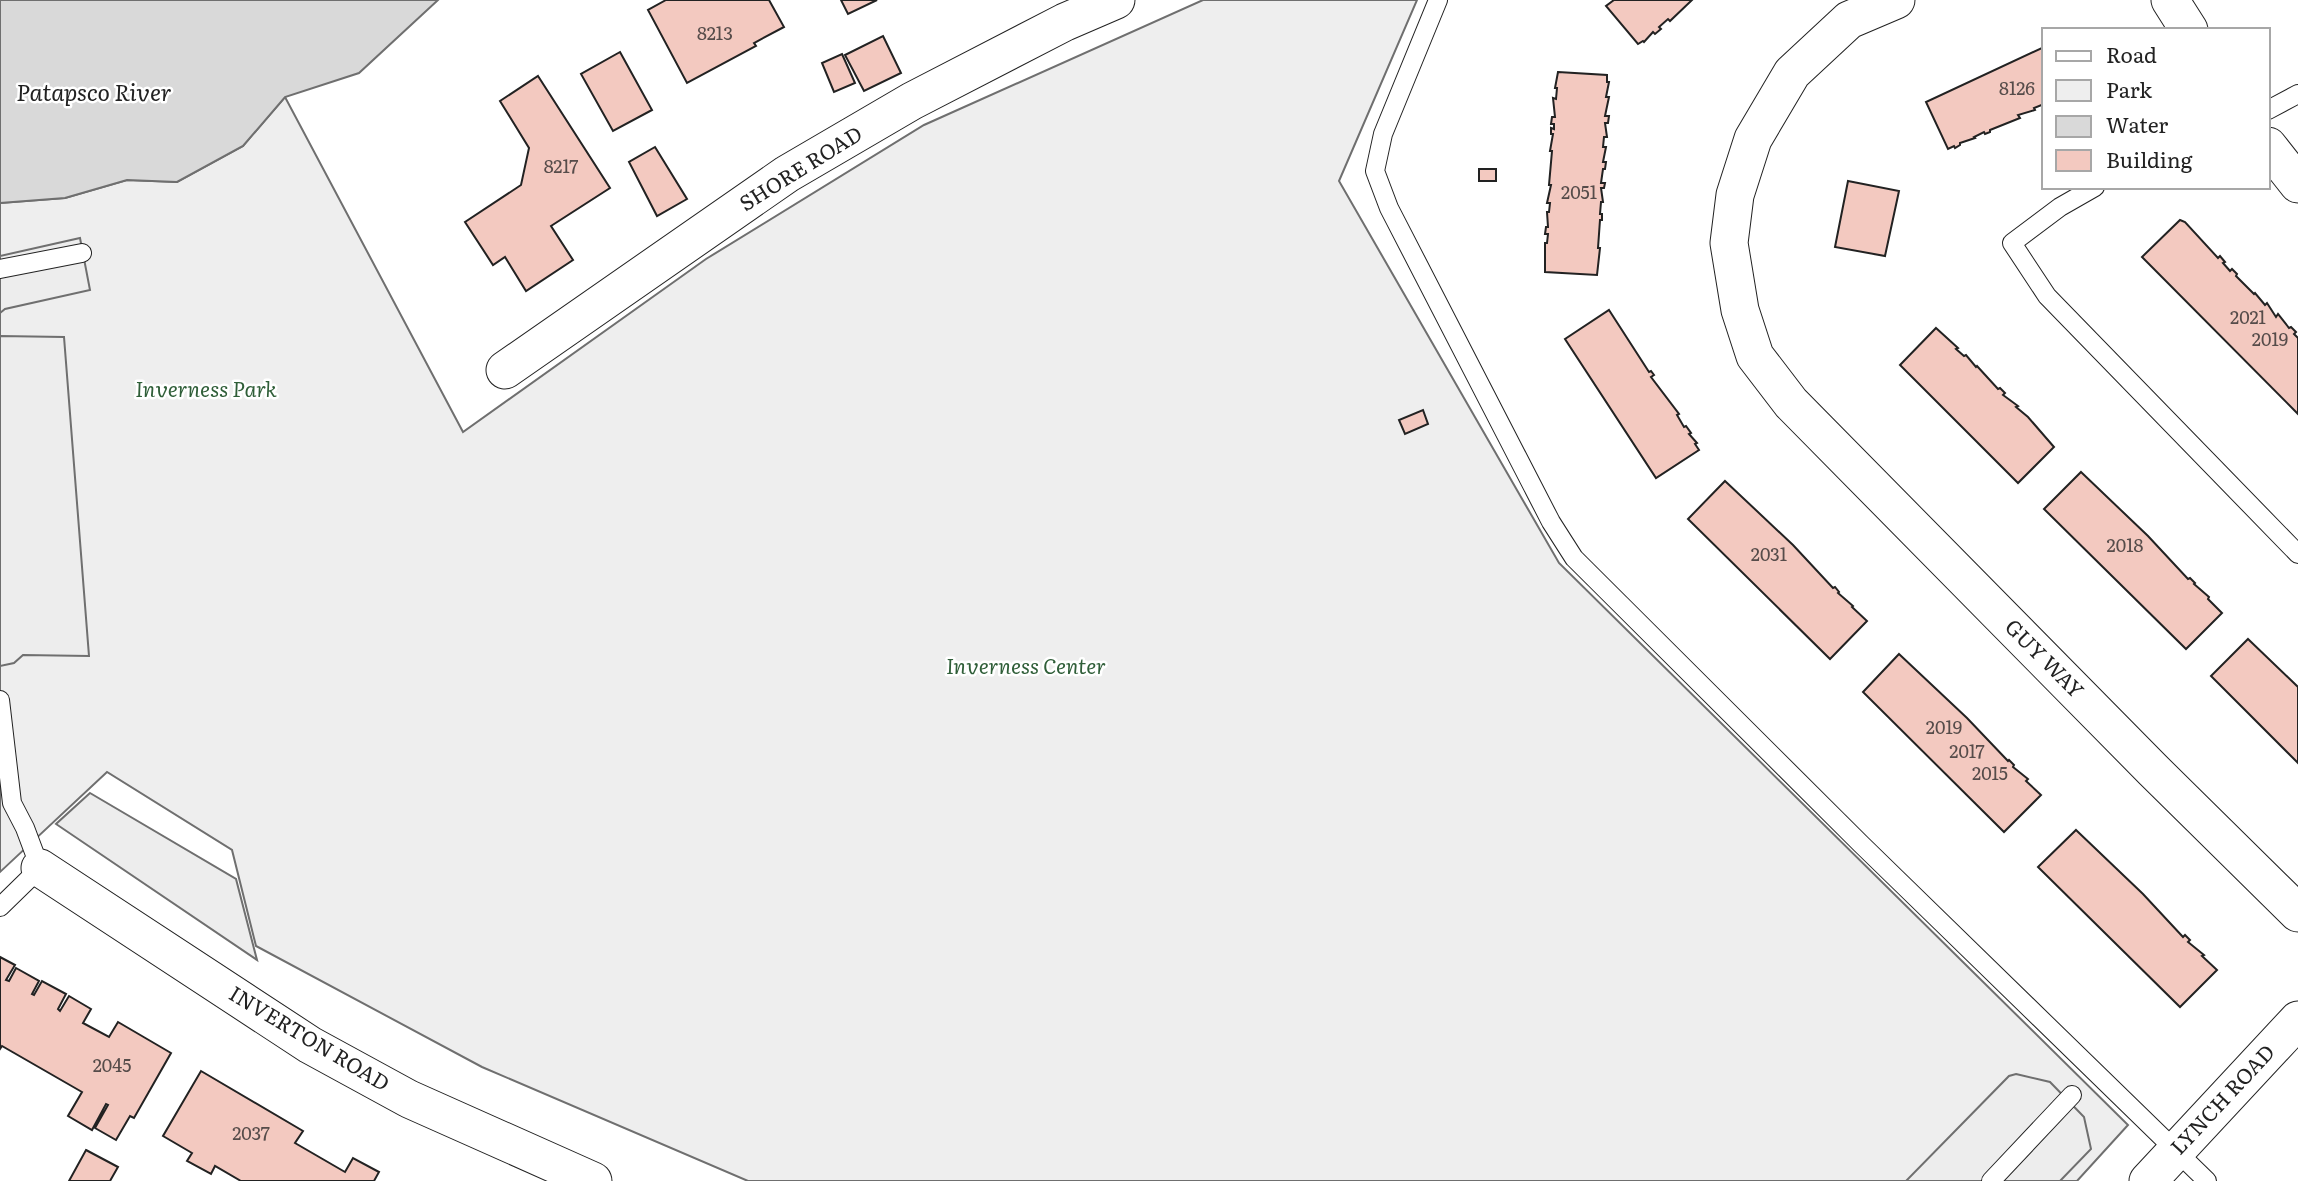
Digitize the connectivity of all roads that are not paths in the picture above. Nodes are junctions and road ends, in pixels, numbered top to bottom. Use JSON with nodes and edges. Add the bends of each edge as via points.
{"nodes":[{"id":1,"x":1116,"y":0,"type":"edge"},
{"id":2,"x":1437,"y":0,"type":"edge"},
{"id":3,"x":1896,"y":0,"type":"edge"},
{"id":4,"x":2170,"y":0,"type":"edge"},
{"id":5,"x":2188,"y":28,"type":"edge"},
{"id":6,"x":2298,"y":94,"type":"edge"},
{"id":7,"x":2270,"y":109,"type":"edge"},
{"id":8,"x":2270,"y":149,"type":"edge"},
{"id":9,"x":2298,"y":184,"type":"edge"},
{"id":10,"x":2092,"y":189,"type":"edge"},
{"id":11,"x":82,"y":253,"type":"dead end"},
{"id":12,"x":0,"y":269,"type":"edge"},
{"id":13,"x":505,"y":370,"type":"dead end"},
{"id":14,"x":2298,"y":554,"type":"edge"},
{"id":15,"x":0,"y":700,"type":"edge"},
{"id":16,"x":40,"y":868,"type":"junction"},
{"id":17,"x":0,"y":907,"type":"edge"},
{"id":18,"x":2298,"y":913,"type":"edge"},
{"id":19,"x":2298,"y":1020,"type":"edge"},
{"id":20,"x":2072,"y":1095,"type":"dead end"},
{"id":21,"x":2176,"y":1152,"type":"junction"},
{"id":22,"x":593,"y":1181,"type":"edge"},
{"id":23,"x":1991,"y":1181,"type":"edge"},
{"id":24,"x":2148,"y":1181,"type":"edge"},
{"id":25,"x":2207,"y":1181,"type":"edge"}],
"edges":[{"from":1,"to":13,"type":"street","name":"SHORE ROAD","via":[[912,101],[787,174]]},
{"from":2,"to":21,"type":"lane","via":[[1382,134],[1375,171],[1389,208],[1551,522],[1574,558]]},
{"from":3,"to":18,"type":"street","name":"GUY WAY","via":[[1849,20],[1792,73],[1753,139],[1735,195],[1729,243],[1740,310],[1755,356],[1791,403]]},
{"from":4,"to":5,"type":"street"},
{"from":6,"to":7,"type":"lane"},
{"from":8,"to":9,"type":"street"},
{"from":10,"to":14,"type":"lane","via":[[2012,243],[2047,296]]},
{"from":11,"to":12,"type":"lane"},
{"from":15,"to":16,"type":"lane","via":[[12,803]]},
{"from":16,"to":17,"type":"lane"},
{"from":16,"to":22,"type":"street","name":"INVERTON ROAD","via":[[310,1045],[409,1098]]},
{"from":19,"to":21,"type":"street","name":"LYNCH ROAD"},
{"from":20,"to":23,"type":"lane"},
{"from":21,"to":24,"type":"street","name":"LYNCH ROAD"},
{"from":21,"to":25,"type":"lane"}]}
